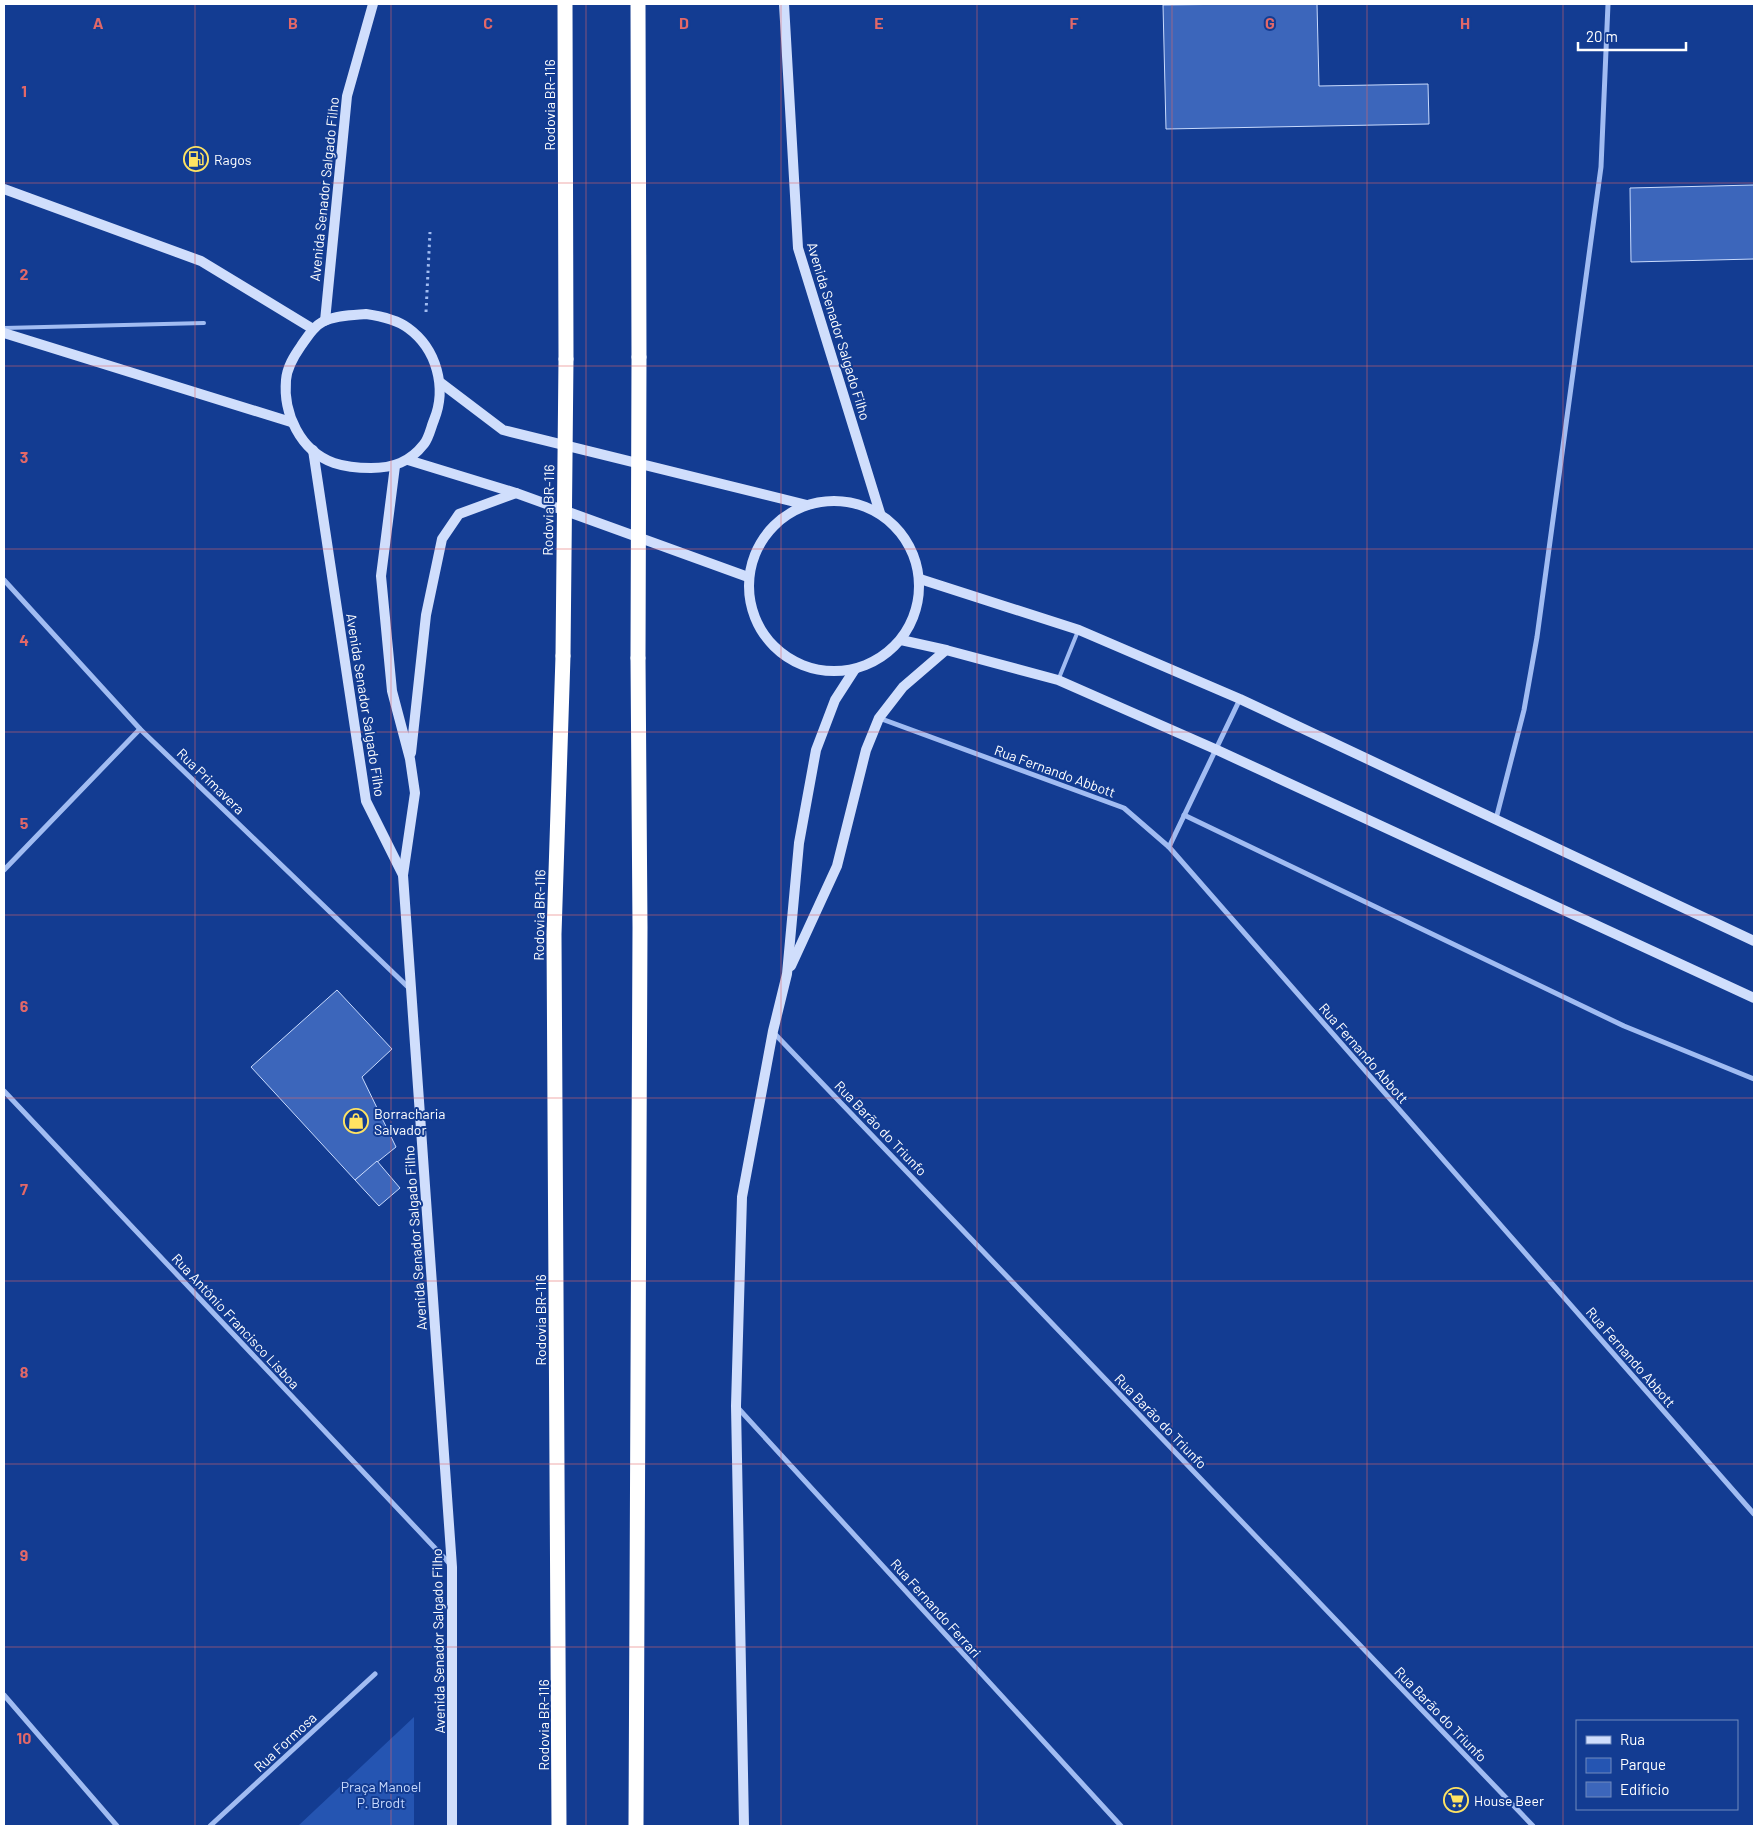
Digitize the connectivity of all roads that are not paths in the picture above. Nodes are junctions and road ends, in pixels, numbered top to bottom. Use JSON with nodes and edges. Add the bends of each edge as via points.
{"nodes":[{"id":1,"x":373,"y":4,"type":"edge"},
{"id":2,"x":565,"y":4,"type":"edge"},
{"id":3,"x":638,"y":4,"type":"edge"},
{"id":4,"x":784,"y":4,"type":"edge"},
{"id":5,"x":1608,"y":4,"type":"edge"},
{"id":6,"x":4,"y":189,"type":"edge"},
{"id":7,"x":325,"y":321,"type":"junction"},
{"id":8,"x":204,"y":323,"type":"dead end"},
{"id":9,"x":4,"y":328,"type":"edge"},
{"id":10,"x":313,"y":329,"type":"junction"},
{"id":11,"x":4,"y":333,"type":"edge"},
{"id":12,"x":441,"y":383,"type":"junction"},
{"id":13,"x":291,"y":422,"type":"junction"},
{"id":14,"x":313,"y":450,"type":"junction"},
{"id":15,"x":408,"y":460,"type":"junction"},
{"id":16,"x":395,"y":466,"type":"junction"},
{"id":17,"x":516,"y":494,"type":"junction"},
{"id":18,"x":807,"y":504,"type":"junction"},
{"id":19,"x":880,"y":512,"type":"junction"},
{"id":20,"x":748,"y":577,"type":"junction"},
{"id":21,"x":920,"y":579,"type":"junction"},
{"id":22,"x":4,"y":580,"type":"edge"},
{"id":23,"x":1079,"y":630,"type":"junction"},
{"id":24,"x":901,"y":640,"type":"junction"},
{"id":25,"x":946,"y":650,"type":"junction"},
{"id":26,"x":855,"y":669,"type":"junction"},
{"id":27,"x":1058,"y":680,"type":"junction"},
{"id":28,"x":1240,"y":699,"type":"junction"},
{"id":29,"x":879,"y":718,"type":"junction"},
{"id":30,"x":140,"y":729,"type":"junction"},
{"id":31,"x":1215,"y":749,"type":"junction"},
{"id":32,"x":410,"y":759,"type":"junction"},
{"id":33,"x":1184,"y":815,"type":"junction"},
{"id":34,"x":1496,"y":819,"type":"junction"},
{"id":35,"x":1169,"y":847,"type":"junction"},
{"id":36,"x":4,"y":870,"type":"edge"},
{"id":37,"x":403,"y":875,"type":"junction"},
{"id":38,"x":1754,"y":941,"type":"edge"},
{"id":39,"x":787,"y":974,"type":"junction"},
{"id":40,"x":411,"y":990,"type":"junction"},
{"id":41,"x":1754,"y":998,"type":"edge"},
{"id":42,"x":773,"y":1031,"type":"junction"},
{"id":43,"x":1754,"y":1079,"type":"edge"},
{"id":44,"x":4,"y":1091,"type":"edge"},
{"id":45,"x":736,"y":1406,"type":"junction"},
{"id":46,"x":1754,"y":1514,"type":"edge"},
{"id":47,"x":452,"y":1567,"type":"junction"},
{"id":48,"x":375,"y":1674,"type":"dead end"},
{"id":49,"x":4,"y":1695,"type":"edge"},
{"id":50,"x":117,"y":1826,"type":"edge"},
{"id":51,"x":210,"y":1826,"type":"edge"},
{"id":52,"x":452,"y":1826,"type":"edge"},
{"id":53,"x":560,"y":1826,"type":"edge"},
{"id":54,"x":636,"y":1826,"type":"edge"},
{"id":55,"x":744,"y":1826,"type":"edge"},
{"id":56,"x":1120,"y":1826,"type":"edge"},
{"id":57,"x":1533,"y":1826,"type":"edge"}],
"edges":[{"from":1,"to":7,"type":"main road","name":"Avenida Senador Salgado Filho","via":[[347,96]]},
{"from":2,"to":53,"type":"highway","name":"Rodovia BR-116","bridge":true,"via":[[563,656],[554,934]]},
{"from":3,"to":54,"type":"highway","bridge":true,"via":[[640,937]]},
{"from":4,"to":19,"type":"main road","name":"Avenida Senador Salgado Filho","via":[[798,248]]},
{"from":5,"to":34,"type":"street","via":[[1601,167],[1537,636],[1524,710]]},
{"from":6,"to":10,"type":"main road","via":[[201,261]]},
{"from":7,"to":10,"type":"main road"},
{"from":7,"to":12,"type":"main road","via":[[366,314],[408,327],[424,342]]},
{"from":8,"to":9,"type":"lane"},
{"from":10,"to":13,"type":"main road","via":[[293,357],[286,378]]},
{"from":11,"to":13,"type":"main road"},
{"from":12,"to":15,"type":"main road","via":[[440,407],[425,443]]},
{"from":12,"to":18,"type":"main road","via":[[503,430]]},
{"from":13,"to":14,"type":"main road"},
{"from":14,"to":16,"type":"main road","via":[[332,462],[353,468]]},
{"from":14,"to":37,"type":"main road","name":"Avenida Senador Salgado Filho","via":[[366,801]]},
{"from":15,"to":16,"type":"main road"},
{"from":15,"to":17,"type":"main road"},
{"from":16,"to":32,"type":"main road","via":[[381,576],[392,691]]},
{"from":17,"to":20,"type":"main road"},
{"from":17,"to":32,"type":"main road","via":[[459,514],[442,539],[426,615]]},
{"from":18,"to":19,"type":"main road","via":[[832,500],[856,503]]},
{"from":18,"to":20,"type":"main road","via":[[782,517],[763,537]]},
{"from":19,"to":21,"type":"main road","via":[[900,530],[914,553]]},
{"from":20,"to":26,"type":"main road","via":[[753,615],[764,636],[781,653],[800,665],[828,672]]},
{"from":21,"to":23,"type":"main road"},
{"from":21,"to":24,"type":"main road","via":[[919,601],[913,622]]},
{"from":22,"to":30,"type":"street","name":"Rua Primavera"},
{"from":23,"to":27,"type":"lane"},
{"from":23,"to":28,"type":"main road"},
{"from":24,"to":25,"type":"main road"},
{"from":24,"to":26,"type":"main road","via":[[880,658]]},
{"from":25,"to":27,"type":"main road"},
{"from":25,"to":29,"type":"main road","via":[[903,687]]},
{"from":26,"to":39,"type":"main road","via":[[835,700],[816,750],[799,842]]},
{"from":27,"to":31,"type":"main road"},
{"from":28,"to":31,"type":"street"},
{"from":28,"to":34,"type":"main road"},
{"from":29,"to":35,"type":"street","name":"Rua Fernando Abbott","via":[[1124,808]]},
{"from":29,"to":39,"type":"main road","via":[[866,750],[837,866]]},
{"from":30,"to":36,"type":"street"},
{"from":30,"to":40,"type":"street","name":"Rua Primavera"},
{"from":31,"to":33,"type":"street"},
{"from":31,"to":41,"type":"main road"},
{"from":32,"to":37,"type":"main road","via":[[415,793]]},
{"from":33,"to":35,"type":"street"},
{"from":33,"to":43,"type":"street","via":[[1624,1026]]},
{"from":34,"to":38,"type":"main road"},
{"from":35,"to":46,"type":"street","name":"Rua Fernando Abbott"},
{"from":37,"to":40,"type":"main road","name":"Avenida Senador Salgado Filho"},
{"from":39,"to":42,"type":"main road"},
{"from":40,"to":47,"type":"main road","name":"Avenida Senador Salgado Filho"},
{"from":42,"to":45,"type":"main road","via":[[742,1197]]},
{"from":42,"to":57,"type":"street","name":"Rua Barão do Triunfo"},
{"from":44,"to":47,"type":"street","name":"Rua Antônio Francisco Lisboa"},
{"from":45,"to":55,"type":"main road"},
{"from":45,"to":56,"type":"street","name":"Rua Fernando Ferrari"},
{"from":47,"to":52,"type":"main road","name":"Avenida Senador Salgado Filho"},
{"from":48,"to":51,"type":"street","name":"Rua Formosa"},
{"from":49,"to":50,"type":"street"}]}
